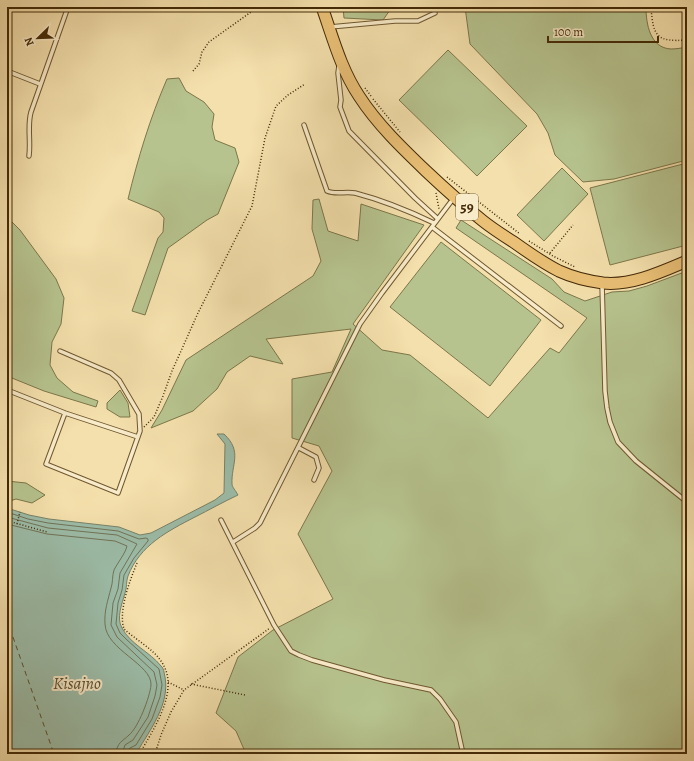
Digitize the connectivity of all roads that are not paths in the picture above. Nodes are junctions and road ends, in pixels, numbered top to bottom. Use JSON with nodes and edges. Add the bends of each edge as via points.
{"nodes":[{"id":1,"x":68,"y":7,"type":"edge"},
{"id":2,"x":322,"y":7,"type":"edge"},
{"id":3,"x":436,"y":14,"type":"dead end"},
{"id":4,"x":329,"y":27,"type":"junction"},
{"id":5,"x":340,"y":61,"type":"junction"},
{"id":6,"x":7,"y":71,"type":"edge"},
{"id":7,"x":40,"y":84,"type":"junction"},
{"id":8,"x":304,"y":125,"type":"dead end"},
{"id":9,"x":29,"y":156,"type":"dead end"},
{"id":10,"x":455,"y":197,"type":"junction"},
{"id":11,"x":438,"y":219,"type":"junction"},
{"id":12,"x":433,"y":225,"type":"junction"},
{"id":13,"x":687,"y":261,"type":"edge"},
{"id":14,"x":602,"y":283,"type":"junction"},
{"id":15,"x":561,"y":326,"type":"dead end"},
{"id":16,"x":60,"y":351,"type":"dead end"},
{"id":17,"x":7,"y":390,"type":"edge"},
{"id":18,"x":65,"y":413,"type":"junction"},
{"id":19,"x":138,"y":437,"type":"junction"},
{"id":20,"x":299,"y":448,"type":"junction"},
{"id":21,"x":314,"y":480,"type":"dead end"},
{"id":22,"x":687,"y":502,"type":"edge"},
{"id":23,"x":221,"y":520,"type":"dead end"},
{"id":24,"x":233,"y":542,"type":"junction"},
{"id":25,"x":463,"y":754,"type":"edge"}],
"edges":[{"from":1,"to":7,"type":"lane"},
{"from":2,"to":4,"type":"main road","number":"59"},
{"from":3,"to":4,"type":"lane","via":[[418,21]]},
{"from":4,"to":5,"type":"main road","number":"59"},
{"from":5,"to":10,"type":"main road","number":"59","via":[[359,96],[381,125]]},
{"from":5,"to":11,"type":"lane","via":[[340,106],[349,131]]},
{"from":6,"to":7,"type":"lane"},
{"from":7,"to":9,"type":"lane","via":[[29,119]]},
{"from":8,"to":12,"type":"lane","via":[[327,191],[333,194],[359,194],[419,216]]},
{"from":10,"to":11,"type":"lane"},
{"from":10,"to":14,"type":"main road","number":"59","via":[[484,221],[546,258],[560,271]]},
{"from":11,"to":12,"type":"lane"},
{"from":12,"to":15,"type":"lane"},
{"from":12,"to":20,"type":"lane","via":[[360,324]]},
{"from":13,"to":14,"type":"main road","number":"59","via":[[639,279]]},
{"from":14,"to":22,"type":"lane","via":[[605,391],[614,434],[636,461]]},
{"from":16,"to":19,"type":"lane","via":[[99,367],[119,380],[139,414]]},
{"from":17,"to":18,"type":"lane"},
{"from":18,"to":19,"type":"lane"},
{"from":18,"to":19,"type":"lane","via":[[46,464],[118,493]]},
{"from":20,"to":21,"type":"lane","via":[[316,456],[319,468]]},
{"from":20,"to":24,"type":"lane","via":[[260,523]]},
{"from":23,"to":24,"type":"lane"},
{"from":24,"to":25,"type":"lane","via":[[274,625],[291,651],[384,680],[431,690],[456,722]]}]}
